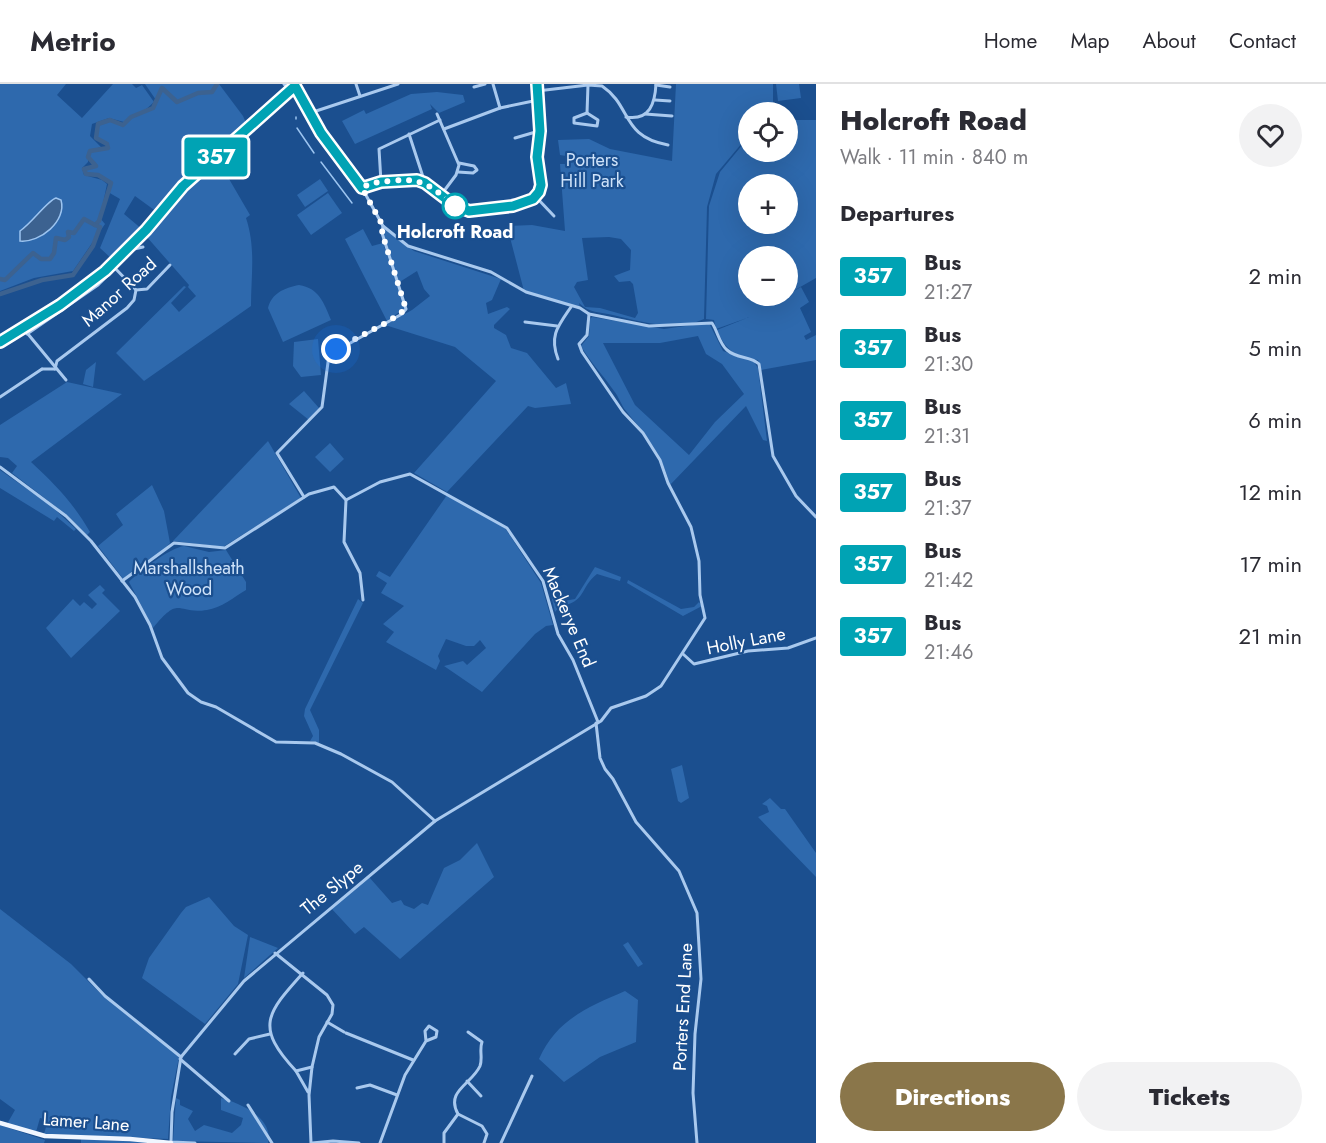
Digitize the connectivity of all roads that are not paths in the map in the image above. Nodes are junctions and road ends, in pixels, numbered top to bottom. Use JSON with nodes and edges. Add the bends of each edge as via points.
{"nodes":[{"id":1,"x":284,"y":84,"type":"edge"},
{"id":2,"x":356,"y":84,"type":"edge"},
{"id":3,"x":398,"y":84,"type":"edge"},
{"id":4,"x":485,"y":84,"type":"edge"},
{"id":5,"x":493,"y":84,"type":"edge"},
{"id":6,"x":537,"y":84,"type":"edge"},
{"id":7,"x":595,"y":84,"type":"edge"},
{"id":8,"x":297,"y":85,"type":"edge"},
{"id":9,"x":586,"y":85,"type":"edge"},
{"id":10,"x":656,"y":85,"type":"edge"},
{"id":11,"x":474,"y":87,"type":"dead end"},
{"id":12,"x":670,"y":87,"type":"dead end"},
{"id":13,"x":290,"y":91,"type":"junction"},
{"id":14,"x":537,"y":91,"type":"junction"},
{"id":15,"x":360,"y":96,"type":"junction"},
{"id":16,"x":538,"y":100,"type":"junction"},
{"id":17,"x":655,"y":100,"type":"junction"},
{"id":18,"x":670,"y":101,"type":"dead end"},
{"id":19,"x":500,"y":108,"type":"junction"},
{"id":20,"x":650,"y":112,"type":"junction"},
{"id":21,"x":310,"y":113,"type":"junction"},
{"id":22,"x":587,"y":113,"type":"junction"},
{"id":23,"x":437,"y":114,"type":"dead end"},
{"id":24,"x":672,"y":116,"type":"dead end"},
{"id":25,"x":626,"y":117,"type":"junction"},
{"id":26,"x":635,"y":118,"type":"junction"},
{"id":27,"x":440,"y":120,"type":"junction"},
{"id":28,"x":631,"y":125,"type":"junction"},
{"id":29,"x":444,"y":129,"type":"junction"},
{"id":30,"x":540,"y":131,"type":"junction"},
{"id":31,"x":409,"y":134,"type":"junction"},
{"id":32,"x":515,"y":138,"type":"dead end"},
{"id":33,"x":668,"y":145,"type":"dead end"},
{"id":34,"x":459,"y":163,"type":"junction"},
{"id":35,"x":458,"y":172,"type":"junction"},
{"id":36,"x":423,"y":174,"type":"junction"},
{"id":37,"x":417,"y":180,"type":"junction"},
{"id":38,"x":381,"y":182,"type":"junction"},
{"id":39,"x":425,"y":183,"type":"junction"},
{"id":40,"x":362,"y":188,"type":"junction"},
{"id":41,"x":441,"y":195,"type":"junction"},
{"id":42,"x":536,"y":197,"type":"junction"},
{"id":43,"x":512,"y":200,"type":"junction"},
{"id":44,"x":521,"y":201,"type":"junction"},
{"id":45,"x":504,"y":205,"type":"junction"},
{"id":46,"x":513,"y":206,"type":"junction"},
{"id":47,"x":554,"y":216,"type":"dead end"},
{"id":48,"x":383,"y":226,"type":"junction"},
{"id":49,"x":143,"y":247,"type":"dead end"},
{"id":50,"x":170,"y":265,"type":"dead end"},
{"id":51,"x":114,"y":266,"type":"junction"},
{"id":52,"x":136,"y":291,"type":"junction"},
{"id":53,"x":571,"y":307,"type":"junction"},
{"id":54,"x":589,"y":314,"type":"junction"},
{"id":55,"x":525,"y":322,"type":"dead end"},
{"id":56,"x":557,"y":326,"type":"junction"},
{"id":57,"x":25,"y":331,"type":"junction"},
{"id":58,"x":0,"y":344,"type":"edge"},
{"id":59,"x":558,"y":359,"type":"dead end"},
{"id":60,"x":47,"y":360,"type":"junction"},
{"id":61,"x":57,"y":361,"type":"junction"},
{"id":62,"x":42,"y":369,"type":"junction"},
{"id":63,"x":55,"y":369,"type":"junction"},
{"id":64,"x":66,"y":380,"type":"dead end"},
{"id":65,"x":0,"y":397,"type":"edge"},
{"id":66,"x":0,"y":467,"type":"edge"},
{"id":67,"x":305,"y":497,"type":"junction"},
{"id":68,"x":346,"y":500,"type":"junction"},
{"id":69,"x":816,"y":517,"type":"edge"},
{"id":70,"x":122,"y":581,"type":"junction"},
{"id":71,"x":363,"y":600,"type":"dead end"},
{"id":72,"x":816,"y":638,"type":"edge"},
{"id":73,"x":683,"y":654,"type":"junction"},
{"id":74,"x":602,"y":720,"type":"junction"},
{"id":75,"x":597,"y":723,"type":"junction"},
{"id":76,"x":599,"y":728,"type":"junction"},
{"id":77,"x":435,"y":821,"type":"junction"},
{"id":78,"x":275,"y":953,"type":"junction"},
{"id":79,"x":303,"y":973,"type":"junction"},
{"id":80,"x":89,"y":979,"type":"dead end"},
{"id":81,"x":327,"y":1022,"type":"junction"},
{"id":82,"x":468,"y":1032,"type":"dead end"},
{"id":83,"x":270,"y":1034,"type":"junction"},
{"id":84,"x":426,"y":1041,"type":"junction"},
{"id":85,"x":235,"y":1054,"type":"dead end"},
{"id":86,"x":180,"y":1058,"type":"junction"},
{"id":87,"x":413,"y":1060,"type":"junction"},
{"id":88,"x":312,"y":1067,"type":"junction"},
{"id":89,"x":297,"y":1071,"type":"junction"},
{"id":90,"x":532,"y":1076,"type":"dead end"},
{"id":91,"x":467,"y":1081,"type":"junction"},
{"id":92,"x":357,"y":1088,"type":"dead end"},
{"id":93,"x":309,"y":1095,"type":"junction"},
{"id":94,"x":398,"y":1095,"type":"junction"},
{"id":95,"x":481,"y":1096,"type":"dead end"},
{"id":96,"x":230,"y":1101,"type":"dead end"},
{"id":97,"x":248,"y":1105,"type":"dead end"},
{"id":98,"x":458,"y":1114,"type":"junction"},
{"id":99,"x":0,"y":1123,"type":"edge"},
{"id":100,"x":171,"y":1142,"type":"edge"},
{"id":101,"x":195,"y":1143,"type":"edge"},
{"id":102,"x":272,"y":1143,"type":"edge"},
{"id":103,"x":312,"y":1143,"type":"edge"},
{"id":104,"x":359,"y":1143,"type":"edge"},
{"id":105,"x":380,"y":1143,"type":"edge"},
{"id":106,"x":444,"y":1143,"type":"edge"},
{"id":107,"x":484,"y":1143,"type":"edge"},
{"id":108,"x":501,"y":1143,"type":"edge"},
{"id":109,"x":697,"y":1143,"type":"edge"}],
"edges":[{"from":1,"to":13,"type":"street"},
{"from":2,"to":15,"type":"street"},
{"from":3,"to":15,"type":"street"},
{"from":4,"to":11,"type":"street"},
{"from":5,"to":19,"type":"street"},
{"from":6,"to":14,"type":"street"},
{"from":7,"to":9,"type":"street"},
{"from":7,"to":25,"type":"street","via":[[608,90]]},
{"from":8,"to":13,"type":"main road"},
{"from":8,"to":21,"type":"street"},
{"from":9,"to":14,"type":"street"},
{"from":9,"to":22,"type":"street"},
{"from":10,"to":12,"type":"street"},
{"from":10,"to":17,"type":"street"},
{"from":13,"to":51,"type":"main road","via":[[183,186]]},
{"from":14,"to":16,"type":"street"},
{"from":15,"to":21,"type":"street"},
{"from":16,"to":19,"type":"street"},
{"from":16,"to":30,"type":"street"},
{"from":17,"to":18,"type":"street"},
{"from":17,"to":20,"type":"street"},
{"from":19,"to":29,"type":"street"},
{"from":20,"to":24,"type":"street"},
{"from":20,"to":26,"type":"street"},
{"from":21,"to":40,"type":"street"},
{"from":22,"to":22,"type":"street","via":[[575,117],[574,123],[597,126],[598,120]]},
{"from":23,"to":27,"type":"street"},
{"from":25,"to":26,"type":"street"},
{"from":25,"to":28,"type":"street"},
{"from":26,"to":28,"type":"street"},
{"from":27,"to":29,"type":"street"},
{"from":27,"to":31,"type":"street"},
{"from":28,"to":33,"type":"street","via":[[647,140]]},
{"from":29,"to":34,"type":"street"},
{"from":30,"to":32,"type":"street"},
{"from":30,"to":42,"type":"street","via":[[537,153],[541,185]]},
{"from":31,"to":36,"type":"street"},
{"from":31,"to":38,"type":"street","via":[[380,149]]},
{"from":34,"to":35,"type":"street"},
{"from":34,"to":35,"type":"street","via":[[477,170]]},
{"from":35,"to":41,"type":"street"},
{"from":36,"to":37,"type":"street"},
{"from":36,"to":39,"type":"street"},
{"from":37,"to":38,"type":"street"},
{"from":37,"to":39,"type":"street"},
{"from":38,"to":40,"type":"street"},
{"from":39,"to":41,"type":"street"},
{"from":40,"to":48,"type":"street"},
{"from":41,"to":45,"type":"street","via":[[469,211]]},
{"from":42,"to":44,"type":"street"},
{"from":42,"to":47,"type":"street"},
{"from":43,"to":44,"type":"street"},
{"from":43,"to":45,"type":"street"},
{"from":43,"to":46,"type":"street"},
{"from":44,"to":46,"type":"street"},
{"from":45,"to":46,"type":"street"},
{"from":48,"to":53,"type":"street","via":[[417,251],[491,272],[526,292]]},
{"from":48,"to":67,"type":"street","via":[[406,309],[329,356],[322,407],[277,453]]},
{"from":49,"to":51,"type":"street","via":[[134,249]]},
{"from":50,"to":52,"type":"street","name":"Manor Road","via":[[147,289]]},
{"from":51,"to":52,"type":"street"},
{"from":51,"to":57,"type":"main road"},
{"from":52,"to":61,"type":"street","name":"Manor Road","via":[[127,308]]},
{"from":53,"to":54,"type":"street"},
{"from":53,"to":56,"type":"street"},
{"from":54,"to":69,"type":"street","via":[[662,326],[710,322],[726,350],[758,362],[773,456],[796,496]]},
{"from":54,"to":73,"type":"street","name":"The Slype","via":[[587,335],[580,347],[660,460],[696,546],[706,616]]},
{"from":55,"to":56,"type":"street"},
{"from":56,"to":59,"type":"street","via":[[553,343]]},
{"from":57,"to":58,"type":"main road"},
{"from":57,"to":60,"type":"street"},
{"from":60,"to":61,"type":"street"},
{"from":60,"to":62,"type":"street"},
{"from":60,"to":63,"type":"street"},
{"from":61,"to":63,"type":"street"},
{"from":62,"to":63,"type":"street"},
{"from":62,"to":65,"type":"street"},
{"from":63,"to":64,"type":"street"},
{"from":66,"to":70,"type":"street","via":[[66,516]]},
{"from":67,"to":68,"type":"street","via":[[334,487]]},
{"from":67,"to":70,"type":"street","via":[[225,548],[171,544]]},
{"from":68,"to":71,"type":"street","via":[[344,542],[360,573]]},
{"from":68,"to":75,"type":"street","name":"Mackerye End","via":[[380,482],[408,474],[504,525],[543,581],[558,634],[573,660]]},
{"from":70,"to":77,"type":"street","via":[[145,615],[162,658],[188,693],[276,742],[315,743],[341,753],[392,782]]},
{"from":72,"to":73,"type":"street","name":"Holly Lane","via":[[788,648],[748,651],[694,664]]},
{"from":73,"to":74,"type":"street","name":"The Slype","via":[[661,686],[646,696],[611,708]]},
{"from":74,"to":75,"type":"street","name":"The Slype"},
{"from":74,"to":76,"type":"street"},
{"from":75,"to":76,"type":"street","name":"Porters End Lane"},
{"from":75,"to":77,"type":"street","name":"The Slype"},
{"from":76,"to":109,"type":"street","name":"Porters End Lane","via":[[600,758],[605,769],[636,822],[680,871],[697,913],[701,979],[693,1093]]},
{"from":77,"to":78,"type":"street","name":"The Slype"},
{"from":78,"to":79,"type":"street"},
{"from":78,"to":86,"type":"street","name":"The Slype","via":[[244,981]]},
{"from":79,"to":81,"type":"street","via":[[332,1002]]},
{"from":79,"to":83,"type":"street","via":[[277,1004]]},
{"from":80,"to":86,"type":"street"},
{"from":81,"to":87,"type":"street"},
{"from":81,"to":88,"type":"street"},
{"from":82,"to":91,"type":"street","via":[[482,1042],[480,1065]]},
{"from":83,"to":85,"type":"street","via":[[249,1039]]},
{"from":83,"to":89,"type":"street","via":[[274,1045]]},
{"from":84,"to":84,"type":"street","via":[[425,1030],[433,1027],[436,1037]]},
{"from":84,"to":87,"type":"street"},
{"from":86,"to":96,"type":"street"},
{"from":86,"to":100,"type":"street"},
{"from":87,"to":94,"type":"street"},
{"from":88,"to":89,"type":"street"},
{"from":88,"to":93,"type":"street"},
{"from":89,"to":93,"type":"street"},
{"from":90,"to":108,"type":"street"},
{"from":91,"to":95,"type":"street"},
{"from":91,"to":98,"type":"street","via":[[454,1098]]},
{"from":92,"to":94,"type":"street","via":[[369,1085]]},
{"from":93,"to":103,"type":"street"},
{"from":94,"to":105,"type":"street"},
{"from":97,"to":102,"type":"street"},
{"from":98,"to":106,"type":"street","via":[[444,1133]]},
{"from":98,"to":107,"type":"street","via":[[484,1128]]},
{"from":99,"to":100,"type":"main road","name":"Lamer Lane","via":[[45,1136]]},
{"from":100,"to":101,"type":"street"},
{"from":103,"to":104,"type":"street"}]}
